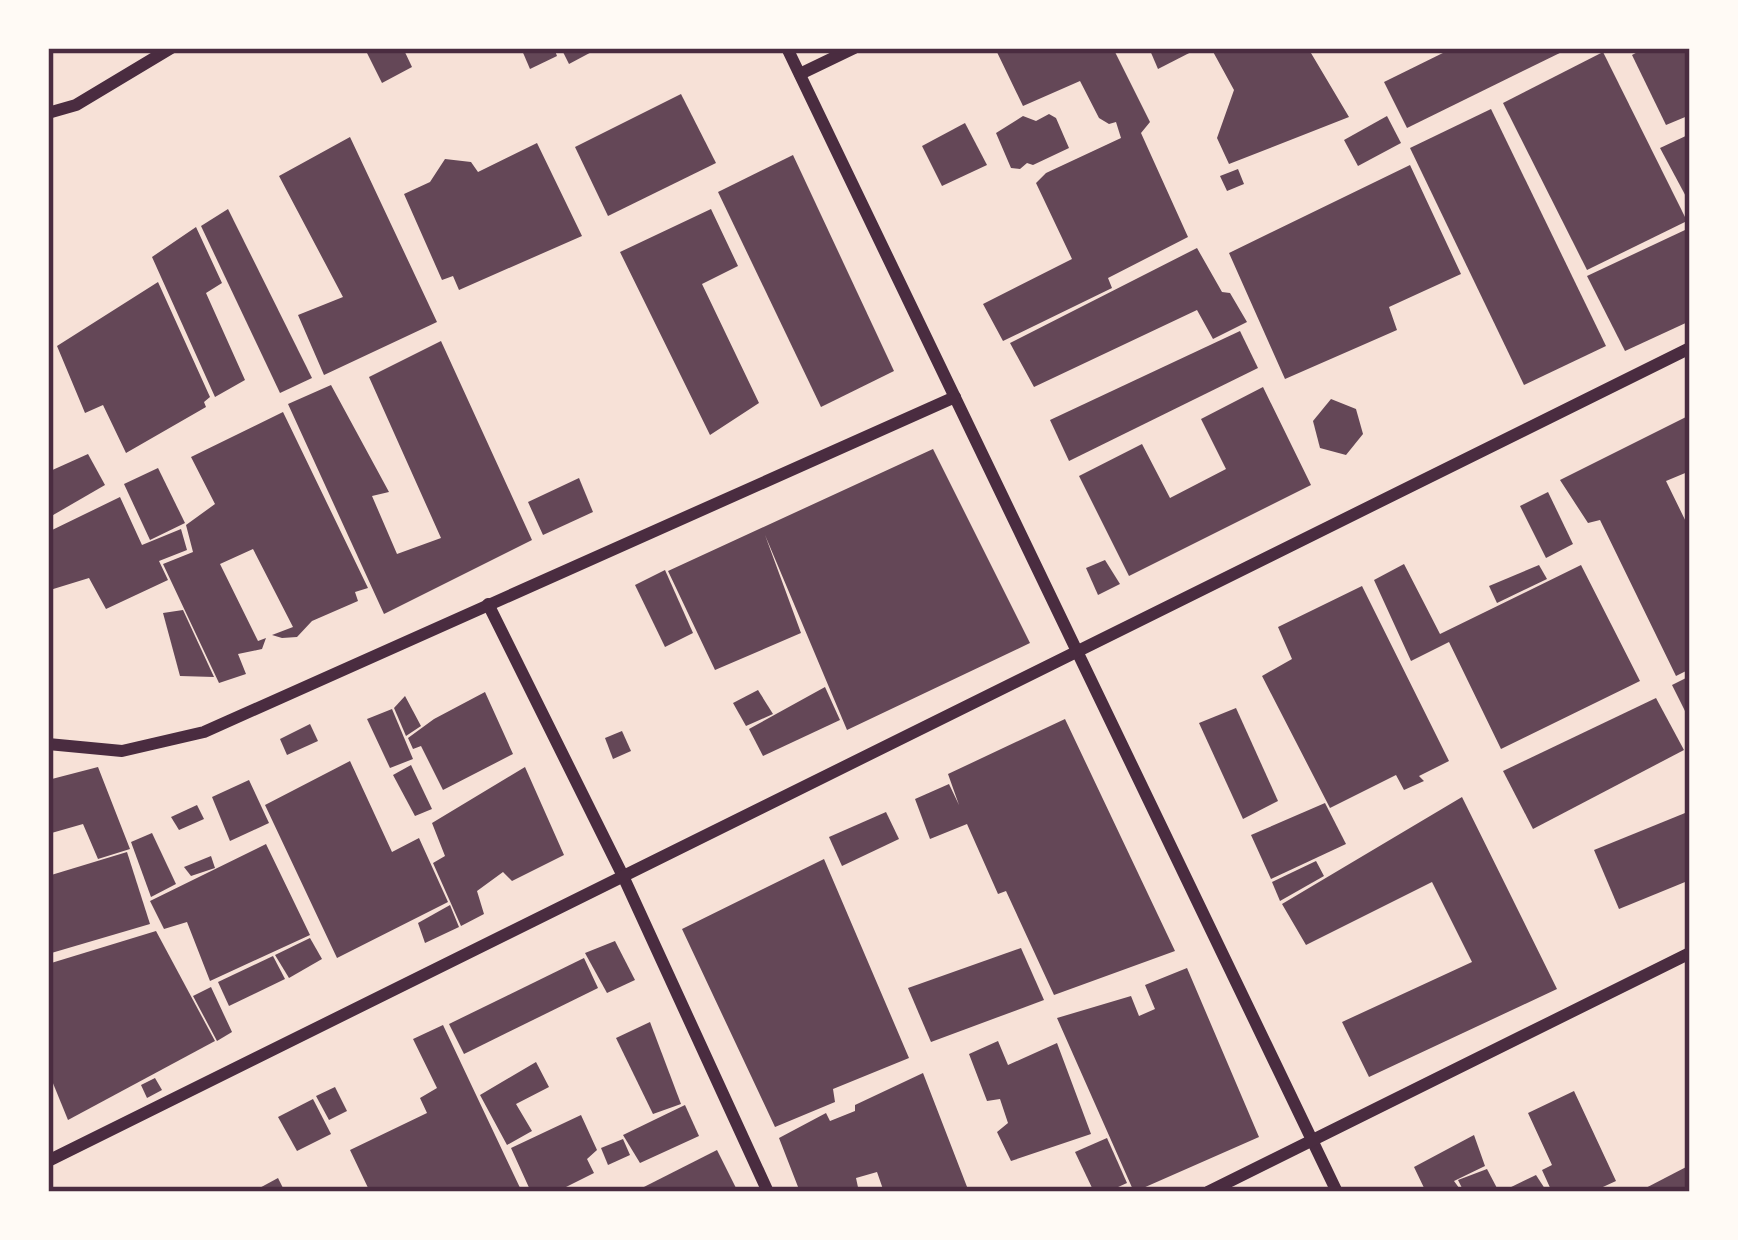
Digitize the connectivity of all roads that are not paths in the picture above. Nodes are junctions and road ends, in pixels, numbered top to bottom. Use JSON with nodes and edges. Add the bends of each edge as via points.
{"nodes":[{"id":1,"x":171,"y":48,"type":"edge"},
{"id":2,"x":788,"y":48,"type":"edge"},
{"id":3,"x":854,"y":48,"type":"edge"},
{"id":4,"x":800,"y":74,"type":"junction"},
{"id":5,"x":48,"y":113,"type":"edge"},
{"id":6,"x":1690,"y":348,"type":"edge"},
{"id":7,"x":955,"y":397,"type":"junction"},
{"id":8,"x":488,"y":604,"type":"junction"},
{"id":9,"x":1078,"y":651,"type":"junction"},
{"id":10,"x":48,"y":744,"type":"edge"},
{"id":11,"x":622,"y":876,"type":"junction"},
{"id":12,"x":1690,"y":953,"type":"edge"},
{"id":13,"x":1313,"y":1142,"type":"junction"},
{"id":14,"x":48,"y":1161,"type":"edge"},
{"id":15,"x":768,"y":1192,"type":"edge"},
{"id":16,"x":1208,"y":1192,"type":"edge"},
{"id":17,"x":1337,"y":1192,"type":"edge"}],
"edges":[{"from":1,"to":5,"type":"street","via":[[76,105]]},
{"from":2,"to":4,"type":"street"},
{"from":3,"to":4,"type":"street"},
{"from":4,"to":7,"type":"street"},
{"from":6,"to":9,"type":"street"},
{"from":7,"to":8,"type":"street"},
{"from":7,"to":9,"type":"street"},
{"from":8,"to":10,"type":"street","via":[[204,733],[122,751]]},
{"from":8,"to":11,"type":"street"},
{"from":9,"to":11,"type":"street"},
{"from":9,"to":13,"type":"street"},
{"from":11,"to":14,"type":"street"},
{"from":11,"to":15,"type":"street"},
{"from":12,"to":13,"type":"street"},
{"from":13,"to":16,"type":"street"},
{"from":13,"to":17,"type":"street"}]}
